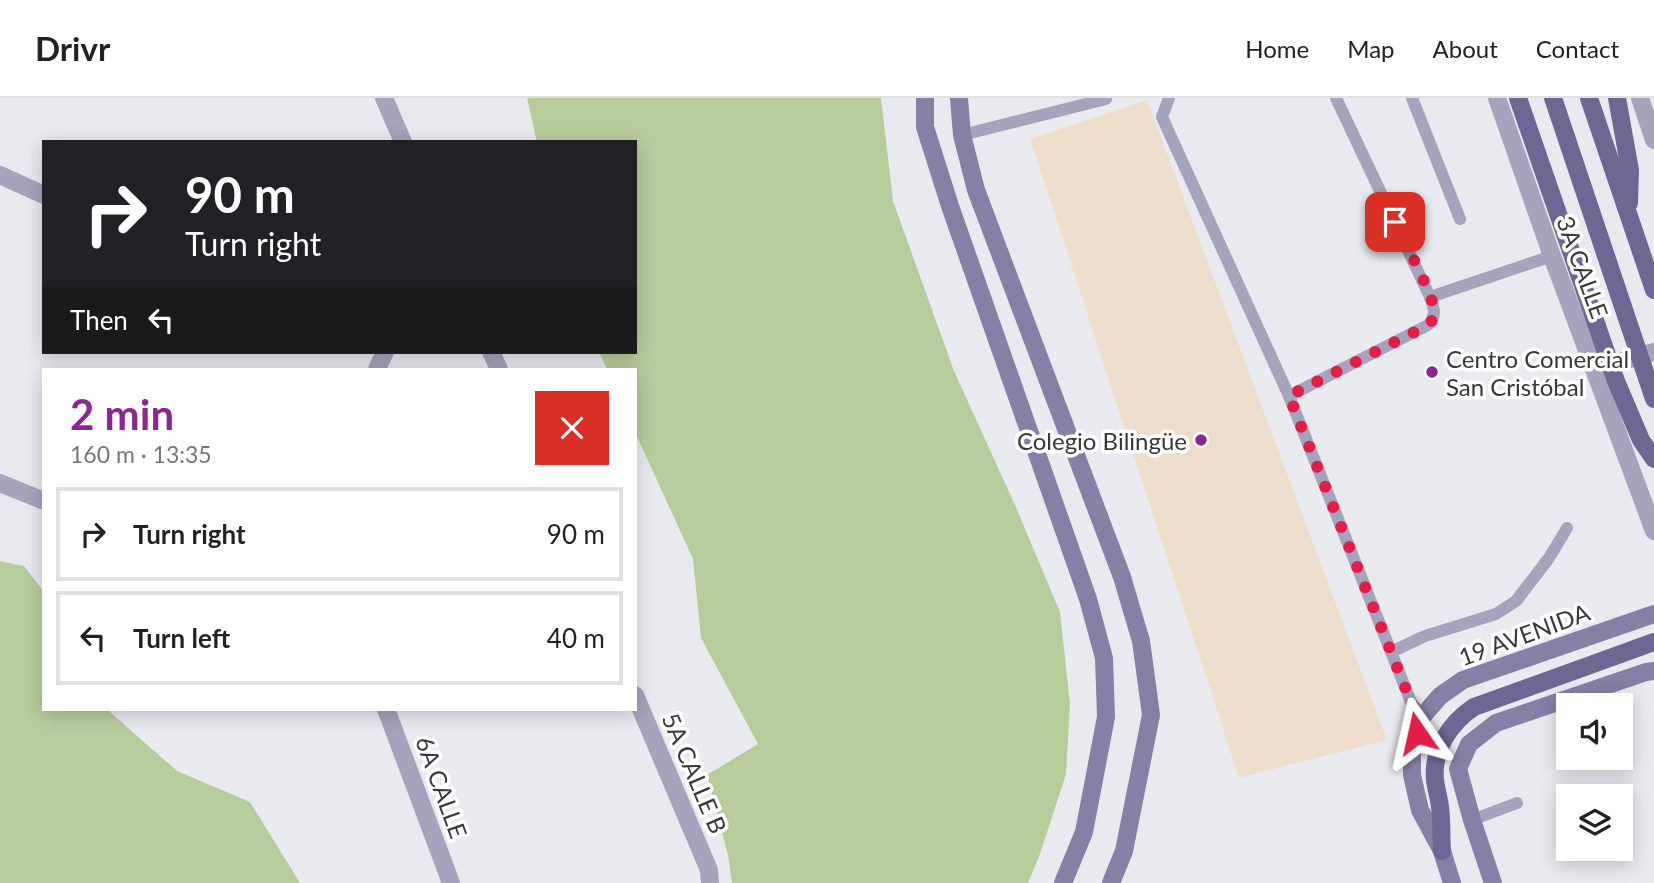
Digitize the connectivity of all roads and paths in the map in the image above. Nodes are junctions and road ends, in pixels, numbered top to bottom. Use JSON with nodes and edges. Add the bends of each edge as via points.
{"nodes":[{"id":1,"x":384,"y":98,"type":"edge"},
{"id":2,"x":925,"y":98,"type":"edge"},
{"id":3,"x":959,"y":98,"type":"edge"},
{"id":4,"x":1169,"y":98,"type":"edge"},
{"id":5,"x":1336,"y":98,"type":"edge"},
{"id":6,"x":1412,"y":98,"type":"edge"},
{"id":7,"x":1497,"y":98,"type":"edge"},
{"id":8,"x":1518,"y":98,"type":"edge"},
{"id":9,"x":1553,"y":98,"type":"edge"},
{"id":10,"x":1589,"y":98,"type":"edge"},
{"id":11,"x":1617,"y":98,"type":"edge"},
{"id":12,"x":1640,"y":98,"type":"edge"},
{"id":13,"x":1105,"y":99,"type":"edge"},
{"id":14,"x":962,"y":135,"type":"junction"},
{"id":15,"x":402,"y":140,"type":"edge"},
{"id":16,"x":1654,"y":140,"type":"edge"},
{"id":17,"x":0,"y":175,"type":"edge"},
{"id":18,"x":42,"y":194,"type":"edge"},
{"id":19,"x":1629,"y":217,"type":"junction"},
{"id":20,"x":1460,"y":219,"type":"dead end"},
{"id":21,"x":1552,"y":256,"type":"junction"},
{"id":22,"x":1654,"y":290,"type":"edge"},
{"id":23,"x":1015,"y":294,"type":"junction"},
{"id":24,"x":1430,"y":297,"type":"junction"},
{"id":25,"x":984,"y":304,"type":"junction"},
{"id":26,"x":1654,"y":352,"type":"edge"},
{"id":27,"x":1588,"y":353,"type":"junction"},
{"id":28,"x":1289,"y":396,"type":"junction"},
{"id":29,"x":1654,"y":399,"type":"edge"},
{"id":30,"x":1654,"y":459,"type":"edge"},
{"id":31,"x":0,"y":483,"type":"edge"},
{"id":32,"x":42,"y":500,"type":"edge"},
{"id":33,"x":1567,"y":528,"type":"dead end"},
{"id":34,"x":1654,"y":531,"type":"edge"},
{"id":35,"x":1654,"y":614,"type":"edge"},
{"id":36,"x":1654,"y":642,"type":"edge"},
{"id":37,"x":1391,"y":652,"type":"junction"},
{"id":38,"x":1654,"y":671,"type":"edge"},
{"id":39,"x":637,"y":700,"type":"edge"},
{"id":40,"x":387,"y":711,"type":"edge"},
{"id":41,"x":1421,"y":718,"type":"junction"},
{"id":42,"x":1517,"y":803,"type":"dead end"},
{"id":43,"x":1472,"y":820,"type":"junction"},
{"id":44,"x":1442,"y":851,"type":"junction"},
{"id":45,"x":710,"y":877,"type":"edge"},
{"id":46,"x":451,"y":883,"type":"edge"},
{"id":47,"x":1063,"y":883,"type":"edge"},
{"id":48,"x":1111,"y":883,"type":"edge"},
{"id":49,"x":1452,"y":883,"type":"edge"},
{"id":50,"x":1493,"y":883,"type":"edge"}],
"edges":[{"from":1,"to":15,"type":"street"},
{"from":2,"to":25,"type":"main road","via":[[925,127]]},
{"from":3,"to":14,"type":"main road"},
{"from":4,"to":28,"type":"lane","via":[[1162,117]]},
{"from":5,"to":24,"type":"lane"},
{"from":6,"to":20,"type":"lane"},
{"from":7,"to":21,"type":"street","name":"3A CALLE"},
{"from":8,"to":30,"type":"main road","bridge":true,"via":[[1616,381]]},
{"from":9,"to":29,"type":"main road","bridge":true},
{"from":10,"to":19,"type":"main road"},
{"from":11,"to":19,"type":"main road","via":[[1630,170]]},
{"from":12,"to":16,"type":"street"},
{"from":13,"to":14,"type":"lane"},
{"from":14,"to":23,"type":"main road","via":[[976,190]]},
{"from":17,"to":18,"type":"street"},
{"from":19,"to":22,"type":"main road"},
{"from":21,"to":24,"type":"lane"},
{"from":21,"to":27,"type":"street","name":"3A CALLE"},
{"from":23,"to":25,"type":"main road"},
{"from":23,"to":48,"type":"main road","via":[[1122,577],[1141,641],[1151,715],[1124,851]]},
{"from":24,"to":28,"type":"lane","via":[[1435,312],[1428,325]]},
{"from":25,"to":47,"type":"main road","via":[[1088,599],[1104,658],[1106,717],[1084,832]]},
{"from":26,"to":27,"type":"street","via":[[1616,363],[1599,361]]},
{"from":27,"to":34,"type":"street","name":"3A CALLE"},
{"from":28,"to":37,"type":"lane"},
{"from":31,"to":32,"type":"street"},
{"from":33,"to":37,"type":"lane","via":[[1516,601],[1496,614],[1424,636]]},
{"from":35,"to":41,"type":"main road","name":"19 AVENIDA","via":[[1463,680],[1440,696]]},
{"from":36,"to":44,"type":"main road","via":[[1474,707],[1457,718],[1444,738],[1434,778]]},
{"from":37,"to":41,"type":"lane"},
{"from":38,"to":43,"type":"main road","via":[[1496,723],[1469,744],[1458,769]]},
{"from":39,"to":45,"type":"street","name":"5A CALLE B"},
{"from":40,"to":46,"type":"street","name":"6A CALLE"},
{"from":41,"to":44,"type":"main road","via":[[1412,748],[1412,775],[1420,810]]},
{"from":42,"to":43,"type":"lane"},
{"from":43,"to":50,"type":"main road"},
{"from":44,"to":49,"type":"main road"}]}
